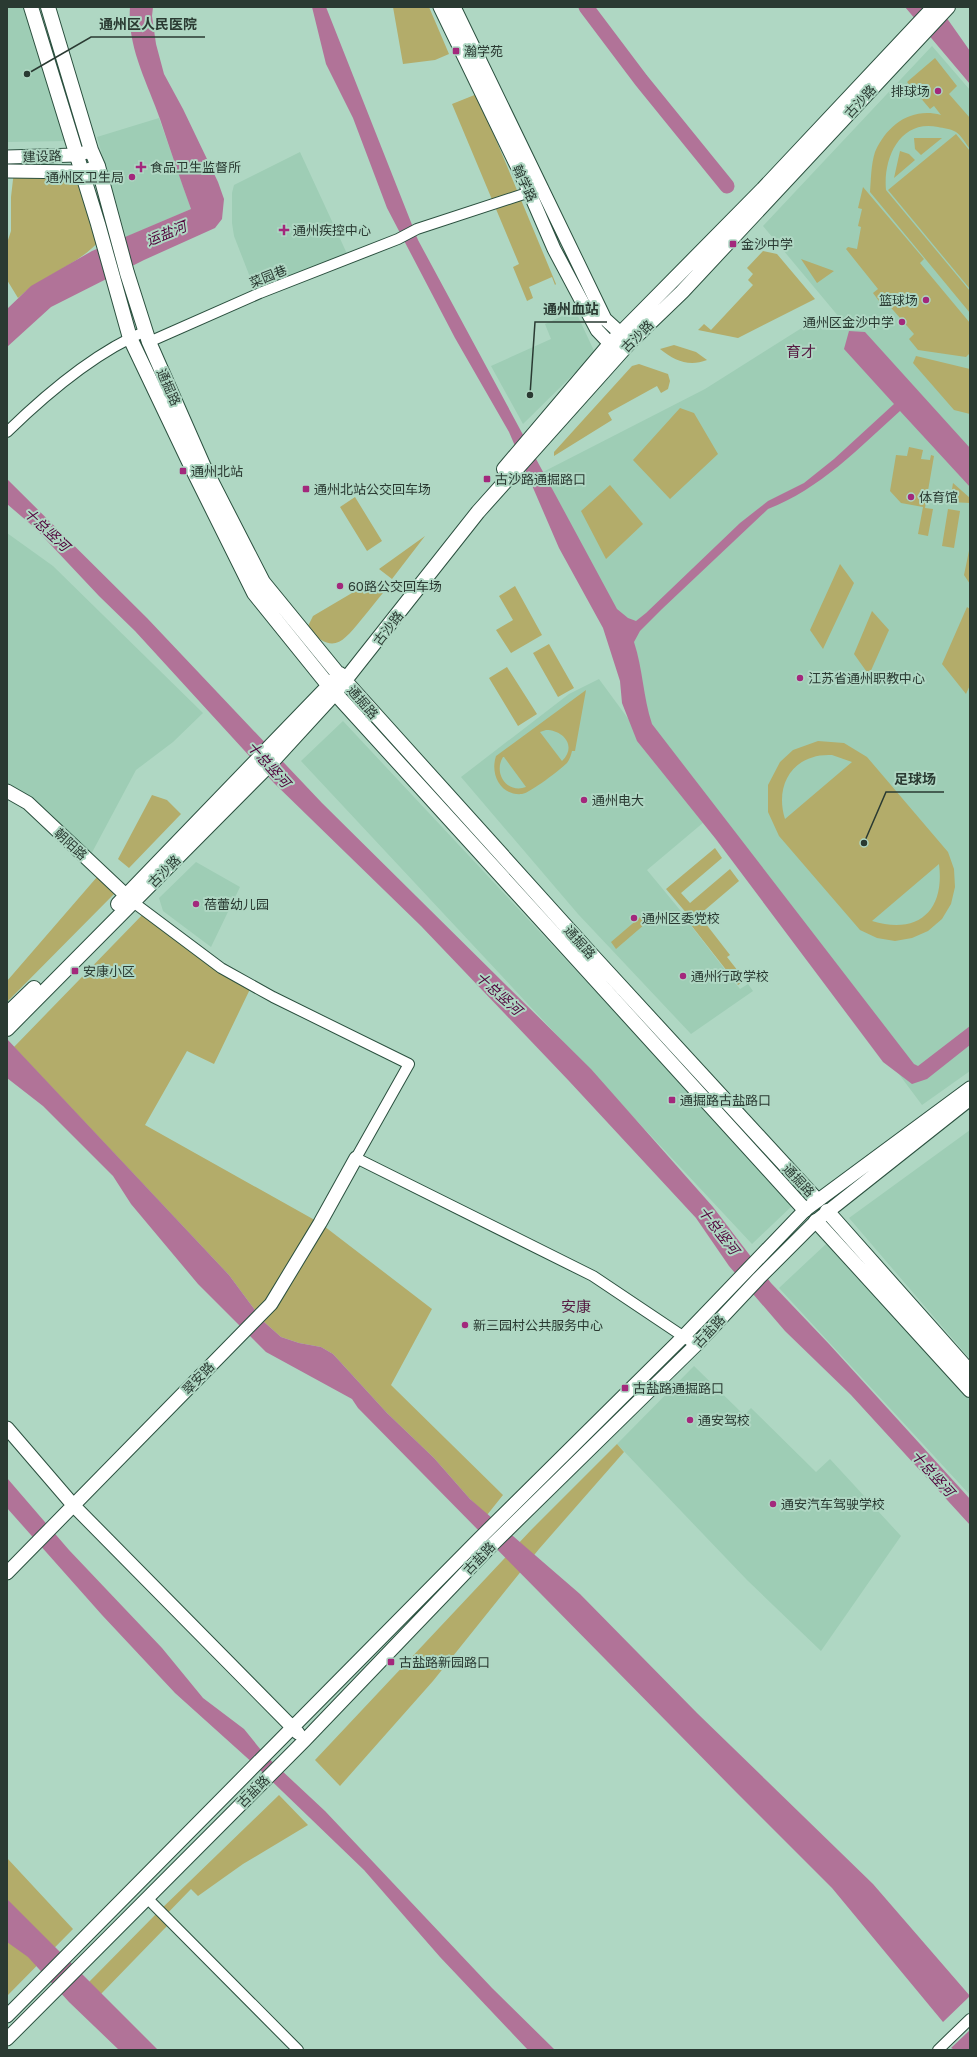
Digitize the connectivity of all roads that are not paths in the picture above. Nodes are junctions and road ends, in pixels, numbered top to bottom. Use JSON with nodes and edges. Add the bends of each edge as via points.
{"nodes":[{"id":1,"x":31,"y":7,"type":"edge"},
{"id":2,"x":48,"y":7,"type":"edge"},
{"id":3,"x":440,"y":7,"type":"edge"},
{"id":4,"x":454,"y":7,"type":"edge"},
{"id":5,"x":943,"y":8,"type":"edge"},
{"id":6,"x":913,"y":36,"type":"junction"},
{"id":7,"x":91,"y":150,"type":"junction"},
{"id":8,"x":76,"y":154,"type":"junction"},
{"id":9,"x":7,"y":157,"type":"edge"},
{"id":10,"x":98,"y":166,"type":"junction"},
{"id":11,"x":7,"y":171,"type":"edge"},
{"id":12,"x":82,"y":172,"type":"junction"},
{"id":13,"x":530,"y":192,"type":"junction"},
{"id":14,"x":148,"y":337,"type":"junction"},
{"id":15,"x":130,"y":338,"type":"junction"},
{"id":16,"x":625,"y":338,"type":"junction"},
{"id":17,"x":615,"y":349,"type":"junction"},
{"id":18,"x":7,"y":432,"type":"edge"},
{"id":19,"x":342,"y":678,"type":"junction"},
{"id":20,"x":332,"y":690,"type":"junction"},
{"id":21,"x":7,"y":791,"type":"edge"},
{"id":22,"x":129,"y":899,"type":"junction"},
{"id":23,"x":7,"y":1014,"type":"edge"},
{"id":24,"x":7,"y":1029,"type":"edge"},
{"id":25,"x":970,"y":1088,"type":"edge"},
{"id":26,"x":970,"y":1099,"type":"edge"},
{"id":27,"x":356,"y":1158,"type":"junction"},
{"id":28,"x":817,"y":1200,"type":"junction"},
{"id":29,"x":805,"y":1210,"type":"junction"},
{"id":30,"x":827,"y":1211,"type":"junction"},
{"id":31,"x":816,"y":1221,"type":"junction"},
{"id":32,"x":684,"y":1336,"type":"junction"},
{"id":33,"x":696,"y":1346,"type":"junction"},
{"id":34,"x":970,"y":1372,"type":"edge"},
{"id":35,"x":970,"y":1390,"type":"edge"},
{"id":36,"x":7,"y":1428,"type":"edge"},
{"id":37,"x":74,"y":1506,"type":"junction"},
{"id":38,"x":507,"y":1521,"type":"junction"},
{"id":39,"x":482,"y":1545,"type":"junction"},
{"id":40,"x":7,"y":1573,"type":"edge"},
{"id":41,"x":293,"y":1728,"type":"junction"},
{"id":42,"x":304,"y":1741,"type":"junction"},
{"id":43,"x":146,"y":1898,"type":"junction"},
{"id":44,"x":7,"y":2016,"type":"edge"},
{"id":45,"x":970,"y":2018,"type":"edge"},
{"id":46,"x":7,"y":2039,"type":"edge"},
{"id":47,"x":298,"y":2050,"type":"edge"},
{"id":48,"x":938,"y":2050,"type":"edge"}],
"edges":[{"from":1,"to":8,"type":"main road"},
{"from":2,"to":7,"type":"main road"},
{"from":3,"to":13,"type":"street","name":"翰学路"},
{"from":4,"to":16,"type":"street","name":"翰学路","via":[[605,318]]},
{"from":5,"to":6,"type":"main road","name":"古沙路"},
{"from":6,"to":16,"type":"main road","name":"古沙路","via":[[763,190]]},
{"from":6,"to":16,"type":"main road","name":"古沙路","via":[[682,292]]},
{"from":7,"to":8,"type":"street","name":"建设路"},
{"from":7,"to":10,"type":"main road"},
{"from":8,"to":9,"type":"street","name":"建设路"},
{"from":8,"to":12,"type":"main road"},
{"from":10,"to":12,"type":"street","name":"建设路"},
{"from":10,"to":14,"type":"main road","name":"通掘路"},
{"from":11,"to":12,"type":"street","name":"建设路"},
{"from":12,"to":15,"type":"main road","name":"通掘路"},
{"from":13,"to":14,"type":"street","name":"菜园巷","via":[[417,230]]},
{"from":13,"to":17,"type":"street","name":"翰学路","via":[[554,249],[597,330]]},
{"from":14,"to":15,"type":"street","name":"菜园巷"},
{"from":14,"to":19,"type":"main road","name":"通掘路","via":[[204,467],[263,582]]},
{"from":15,"to":18,"type":"street","name":"菜园巷","via":[[89,364],[31,409]]},
{"from":15,"to":20,"type":"main road","name":"通掘路","via":[[254,593]]},
{"from":16,"to":17,"type":"main road","name":"古沙路"},
{"from":17,"to":19,"type":"main road","name":"古沙路","via":[[466,514]]},
{"from":19,"to":20,"type":"main road","name":"古沙路"},
{"from":19,"to":28,"type":"main road","name":"通掘路"},
{"from":20,"to":22,"type":"main road","name":"古沙路"},
{"from":20,"to":29,"type":"main road","name":"通掘路"},
{"from":21,"to":22,"type":"street","name":"朝阳路","via":[[28,803]]},
{"from":22,"to":23,"type":"main road","name":"古沙路"},
{"from":22,"to":24,"type":"main road","name":"古沙路"},
{"from":22,"to":27,"type":"street","via":[[221,968],[273,997],[409,1064]]},
{"from":25,"to":28,"type":"street","name":"古盐路"},
{"from":26,"to":30,"type":"street","name":"古盐路"},
{"from":27,"to":32,"type":"street","via":[[593,1276]]},
{"from":27,"to":37,"type":"street","name":"翠安路","via":[[320,1224],[271,1304]]},
{"from":28,"to":29,"type":"street","name":"古盐路"},
{"from":28,"to":30,"type":"street"},
{"from":29,"to":31,"type":"street"},
{"from":29,"to":32,"type":"street","name":"古盐路"},
{"from":30,"to":31,"type":"street","name":"古盐路"},
{"from":30,"to":34,"type":"main road"},
{"from":31,"to":33,"type":"street","name":"古盐路","via":[[743,1294]]},
{"from":31,"to":35,"type":"main road"},
{"from":32,"to":33,"type":"street"},
{"from":32,"to":38,"type":"street","name":"古盐路"},
{"from":33,"to":38,"type":"street","name":"古盐路"},
{"from":36,"to":37,"type":"street"},
{"from":37,"to":40,"type":"street","name":"翠安路"},
{"from":37,"to":41,"type":"street"},
{"from":38,"to":39,"type":"street","name":"古盐路"},
{"from":39,"to":41,"type":"street","name":"古盐路"},
{"from":39,"to":42,"type":"street","name":"古盐路"},
{"from":41,"to":42,"type":"street"},
{"from":41,"to":44,"type":"street","name":"古盐路"},
{"from":42,"to":43,"type":"street","name":"古盐路"},
{"from":43,"to":46,"type":"street","name":"古盐路"},
{"from":43,"to":47,"type":"street"},
{"from":45,"to":48,"type":"street"}]}
